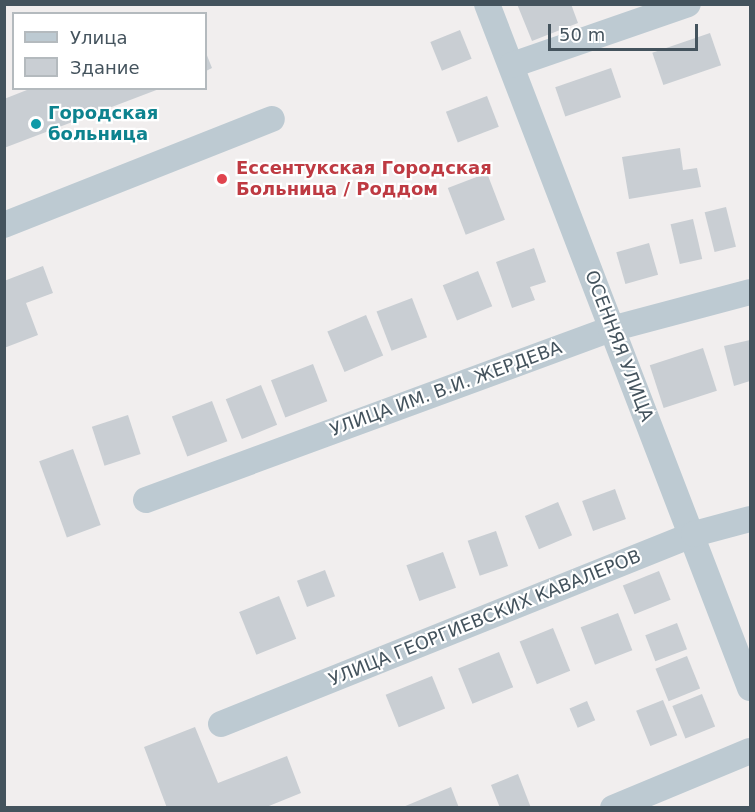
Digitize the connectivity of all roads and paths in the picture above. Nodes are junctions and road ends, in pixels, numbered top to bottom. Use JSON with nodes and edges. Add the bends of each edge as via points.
{"nodes":[{"id":1,"x":487,"y":4,"type":"edge"},
{"id":2,"x":688,"y":4,"type":"edge"},
{"id":3,"x":512,"y":65,"type":"junction"},
{"id":4,"x":272,"y":119,"type":"dead end"},
{"id":5,"x":4,"y":225,"type":"edge"},
{"id":6,"x":750,"y":291,"type":"edge"},
{"id":7,"x":611,"y":328,"type":"junction"},
{"id":8,"x":146,"y":500,"type":"dead end"},
{"id":9,"x":750,"y":519,"type":"edge"},
{"id":10,"x":694,"y":534,"type":"junction"},
{"id":11,"x":750,"y":688,"type":"edge"},
{"id":12,"x":221,"y":724,"type":"dead end"},
{"id":13,"x":750,"y":751,"type":"edge"},
{"id":14,"x":614,"y":807,"type":"edge"}],
"edges":[{"from":1,"to":3,"type":"street","name":"ОСЕННЯЯ УЛИЦА"},
{"from":2,"to":3,"type":"street"},
{"from":3,"to":7,"type":"street","name":"ОСЕННЯЯ УЛИЦА"},
{"from":4,"to":5,"type":"street"},
{"from":6,"to":7,"type":"street","name":"УЛИЦА ИМ. В.И. ЖЕРДЕВА"},
{"from":7,"to":8,"type":"street","name":"УЛИЦА ИМ. В.И. ЖЕРДЕВА"},
{"from":7,"to":10,"type":"street","name":"ОСЕННЯЯ УЛИЦА"},
{"from":9,"to":10,"type":"street","name":"УЛИЦА ГЕОРГИЕВСКИХ КАВАЛЕРОВ"},
{"from":10,"to":11,"type":"street","name":"ОСЕННЯЯ УЛИЦА"},
{"from":10,"to":12,"type":"street","name":"УЛИЦА ГЕОРГИЕВСКИХ КАВАЛЕРОВ"},
{"from":13,"to":14,"type":"street"}]}
